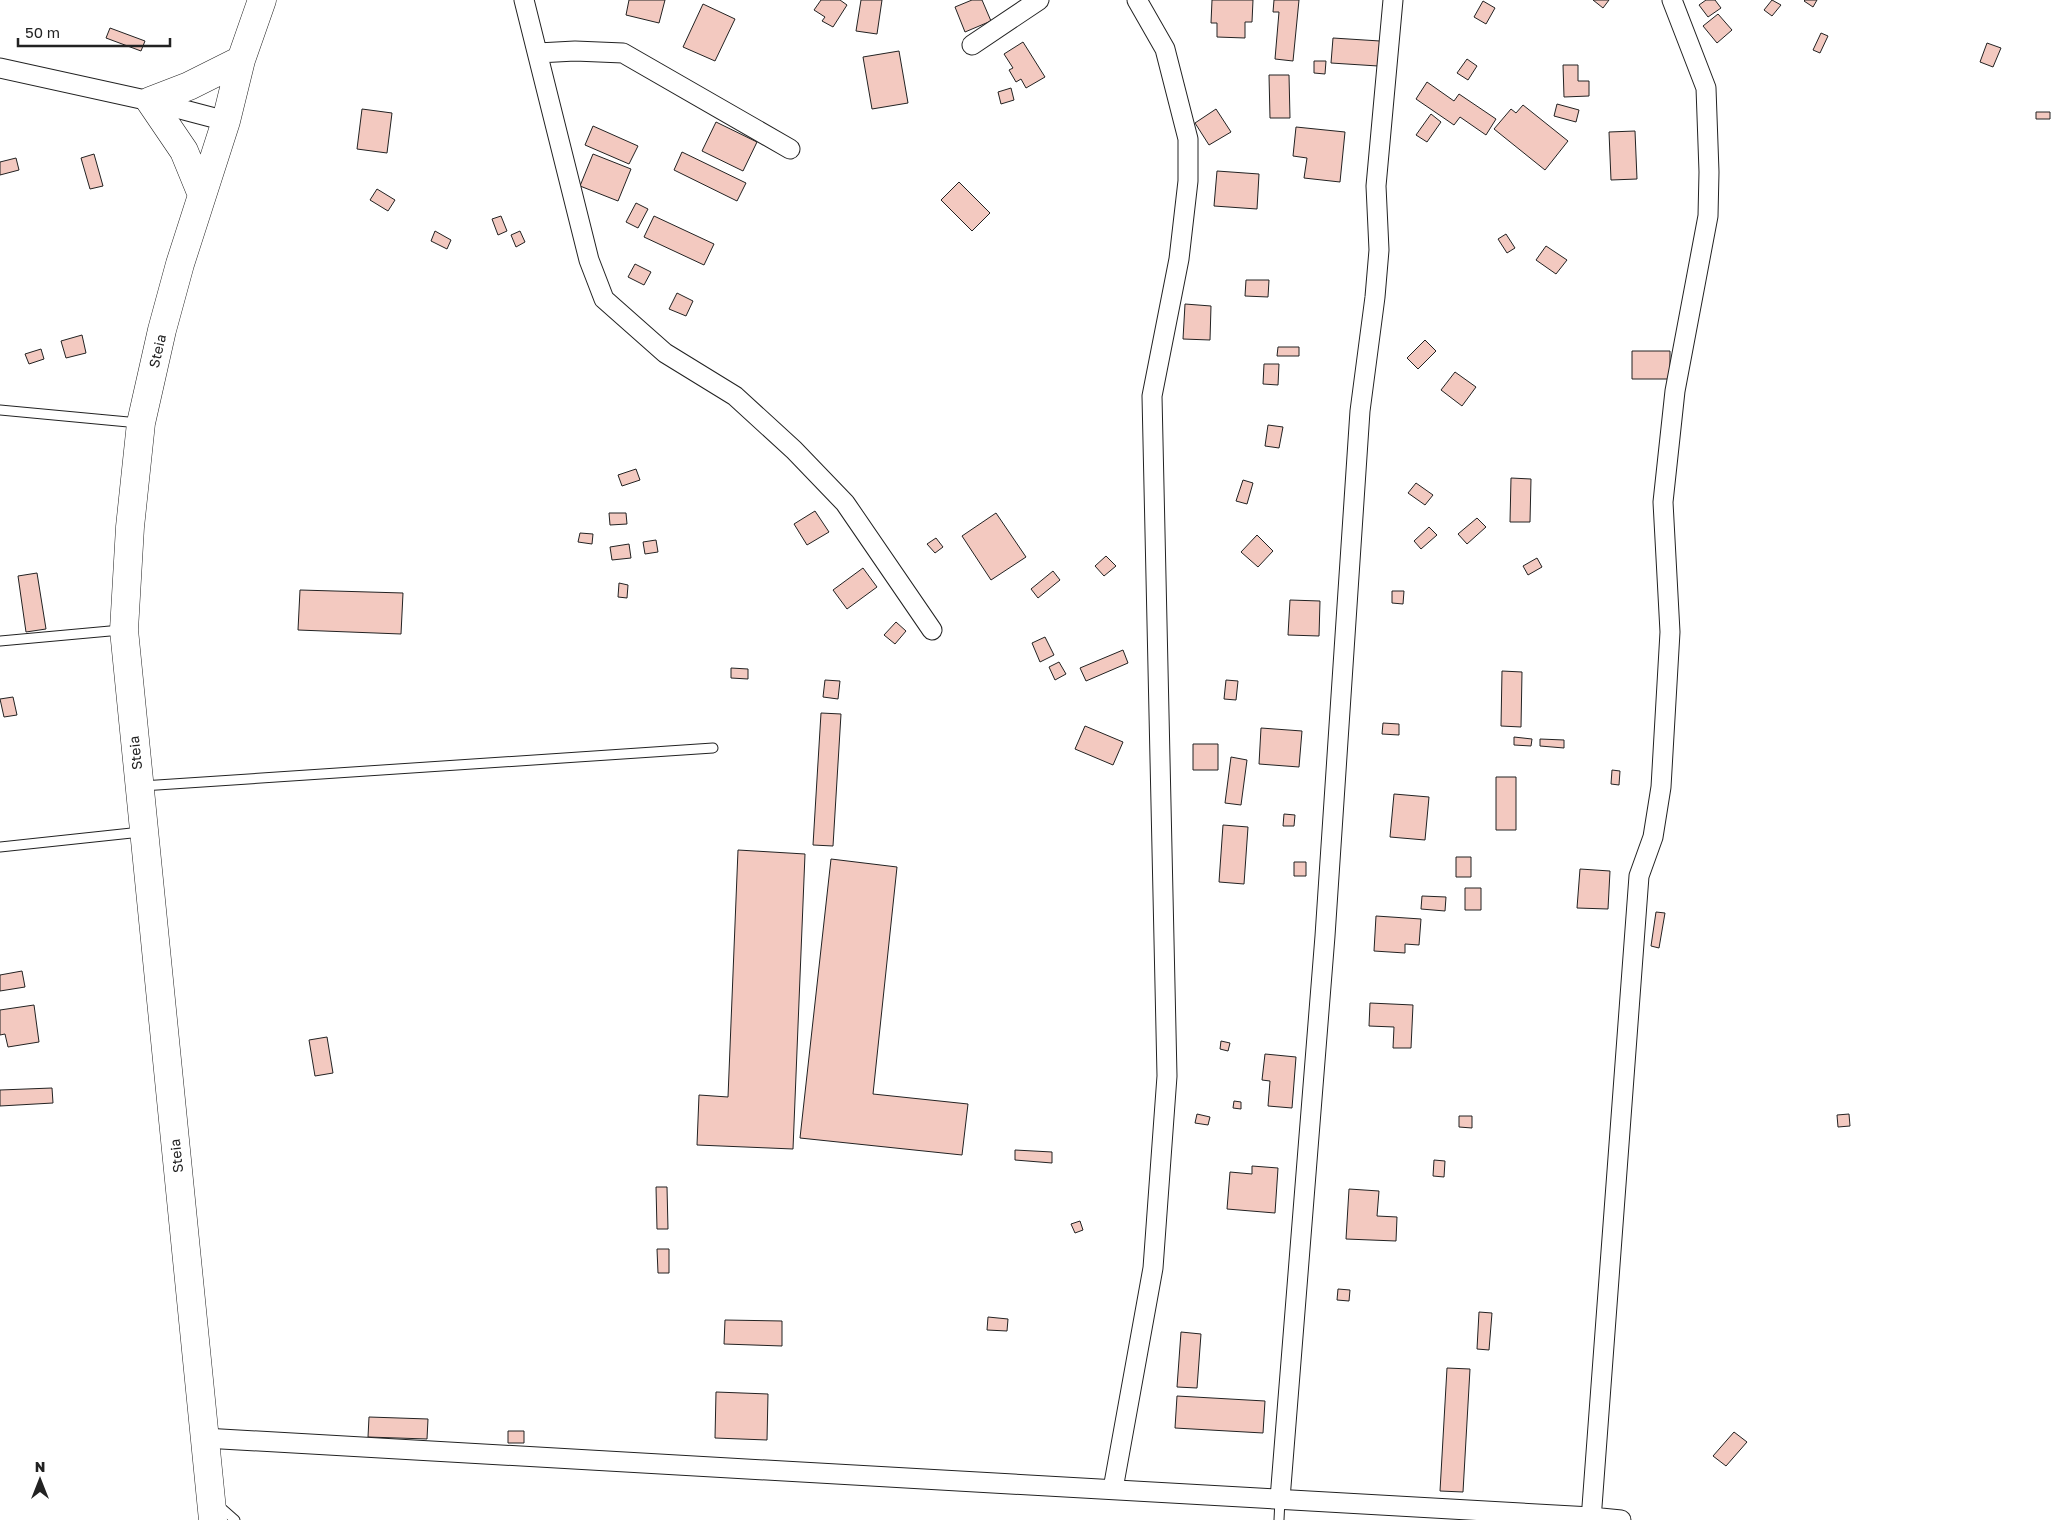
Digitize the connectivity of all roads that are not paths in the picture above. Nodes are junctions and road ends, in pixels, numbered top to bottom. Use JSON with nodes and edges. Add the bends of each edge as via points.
{"nodes":[{"id":1,"x":262,"y":0,"type":"edge"},
{"id":2,"x":524,"y":0,"type":"edge"},
{"id":3,"x":1039,"y":0,"type":"edge"},
{"id":4,"x":1137,"y":0,"type":"edge"},
{"id":5,"x":1393,"y":0,"type":"edge"},
{"id":6,"x":1672,"y":0,"type":"edge"},
{"id":7,"x":972,"y":45,"type":"dead end"},
{"id":8,"x":538,"y":53,"type":"junction"},
{"id":9,"x":241,"y":60,"type":"junction"},
{"id":10,"x":1,"y":69,"type":"edge"},
{"id":11,"x":150,"y":101,"type":"junction"},
{"id":12,"x":226,"y":121,"type":"junction"},
{"id":13,"x":790,"y":149,"type":"dead end"},
{"id":14,"x":202,"y":195,"type":"junction"},
{"id":15,"x":0,"y":410,"type":"edge"},
{"id":16,"x":141,"y":424,"type":"junction"},
{"id":17,"x":124,"y":630,"type":"junction"},
{"id":18,"x":932,"y":630,"type":"dead end"},
{"id":19,"x":0,"y":640,"type":"edge"},
{"id":20,"x":713,"y":748,"type":"dead end"},
{"id":21,"x":138,"y":786,"type":"junction"},
{"id":22,"x":143,"y":832,"type":"junction"},
{"id":23,"x":0,"y":847,"type":"edge"},
{"id":24,"x":204,"y":1438,"type":"junction"},
{"id":25,"x":1113,"y":1489,"type":"junction"},
{"id":26,"x":1280,"y":1500,"type":"junction"},
{"id":27,"x":212,"y":1510,"type":"edge"},
{"id":28,"x":1591,"y":1518,"type":"edge"},
{"id":29,"x":235,"y":1520,"type":"edge"},
{"id":30,"x":1279,"y":1520,"type":"edge"},
{"id":31,"x":1621,"y":1520,"type":"edge"}],
"edges":[{"from":1,"to":9,"type":"main road","name":"Steia"},
{"from":2,"to":8,"type":"street"},
{"from":3,"to":7,"type":"street"},
{"from":4,"to":25,"type":"street","via":[[1165,49],[1188,139],[1188,181],[1178,259],[1152,396],[1167,1076],[1153,1268]]},
{"from":5,"to":26,"type":"street","via":[[1376,186],[1379,250],[1360,411],[1325,936]]},
{"from":6,"to":28,"type":"street","via":[[1706,88],[1708,216],[1675,391],[1663,502],[1670,632],[1661,787],[1653,837],[1639,876]]},
{"from":8,"to":13,"type":"street","via":[[623,53]]},
{"from":8,"to":18,"type":"street","via":[[589,260],[604,299],[664,353],[735,396],[794,450],[844,503]]},
{"from":9,"to":11,"type":"main road"},
{"from":9,"to":12,"type":"main road","name":"Steia"},
{"from":10,"to":11,"type":"street"},
{"from":11,"to":12,"type":"street"},
{"from":11,"to":14,"type":"main road","via":[[184,151]]},
{"from":12,"to":14,"type":"main road","name":"Steia"},
{"from":14,"to":16,"type":"main road","name":"Steia","via":[[162,330]]},
{"from":15,"to":16,"type":"lane"},
{"from":16,"to":17,"type":"main road","name":"Steia"},
{"from":17,"to":19,"type":"lane"},
{"from":17,"to":21,"type":"main road","name":"Steia"},
{"from":20,"to":21,"type":"lane"},
{"from":21,"to":22,"type":"main road","name":"Steia"},
{"from":22,"to":23,"type":"lane"},
{"from":22,"to":24,"type":"main road","name":"Steia"},
{"from":24,"to":25,"type":"street"},
{"from":24,"to":27,"type":"main road","name":"Steia"},
{"from":25,"to":26,"type":"street"},
{"from":26,"to":28,"type":"street"},
{"from":26,"to":30,"type":"lane"},
{"from":27,"to":29,"type":"lane"},
{"from":28,"to":31,"type":"street"}]}
